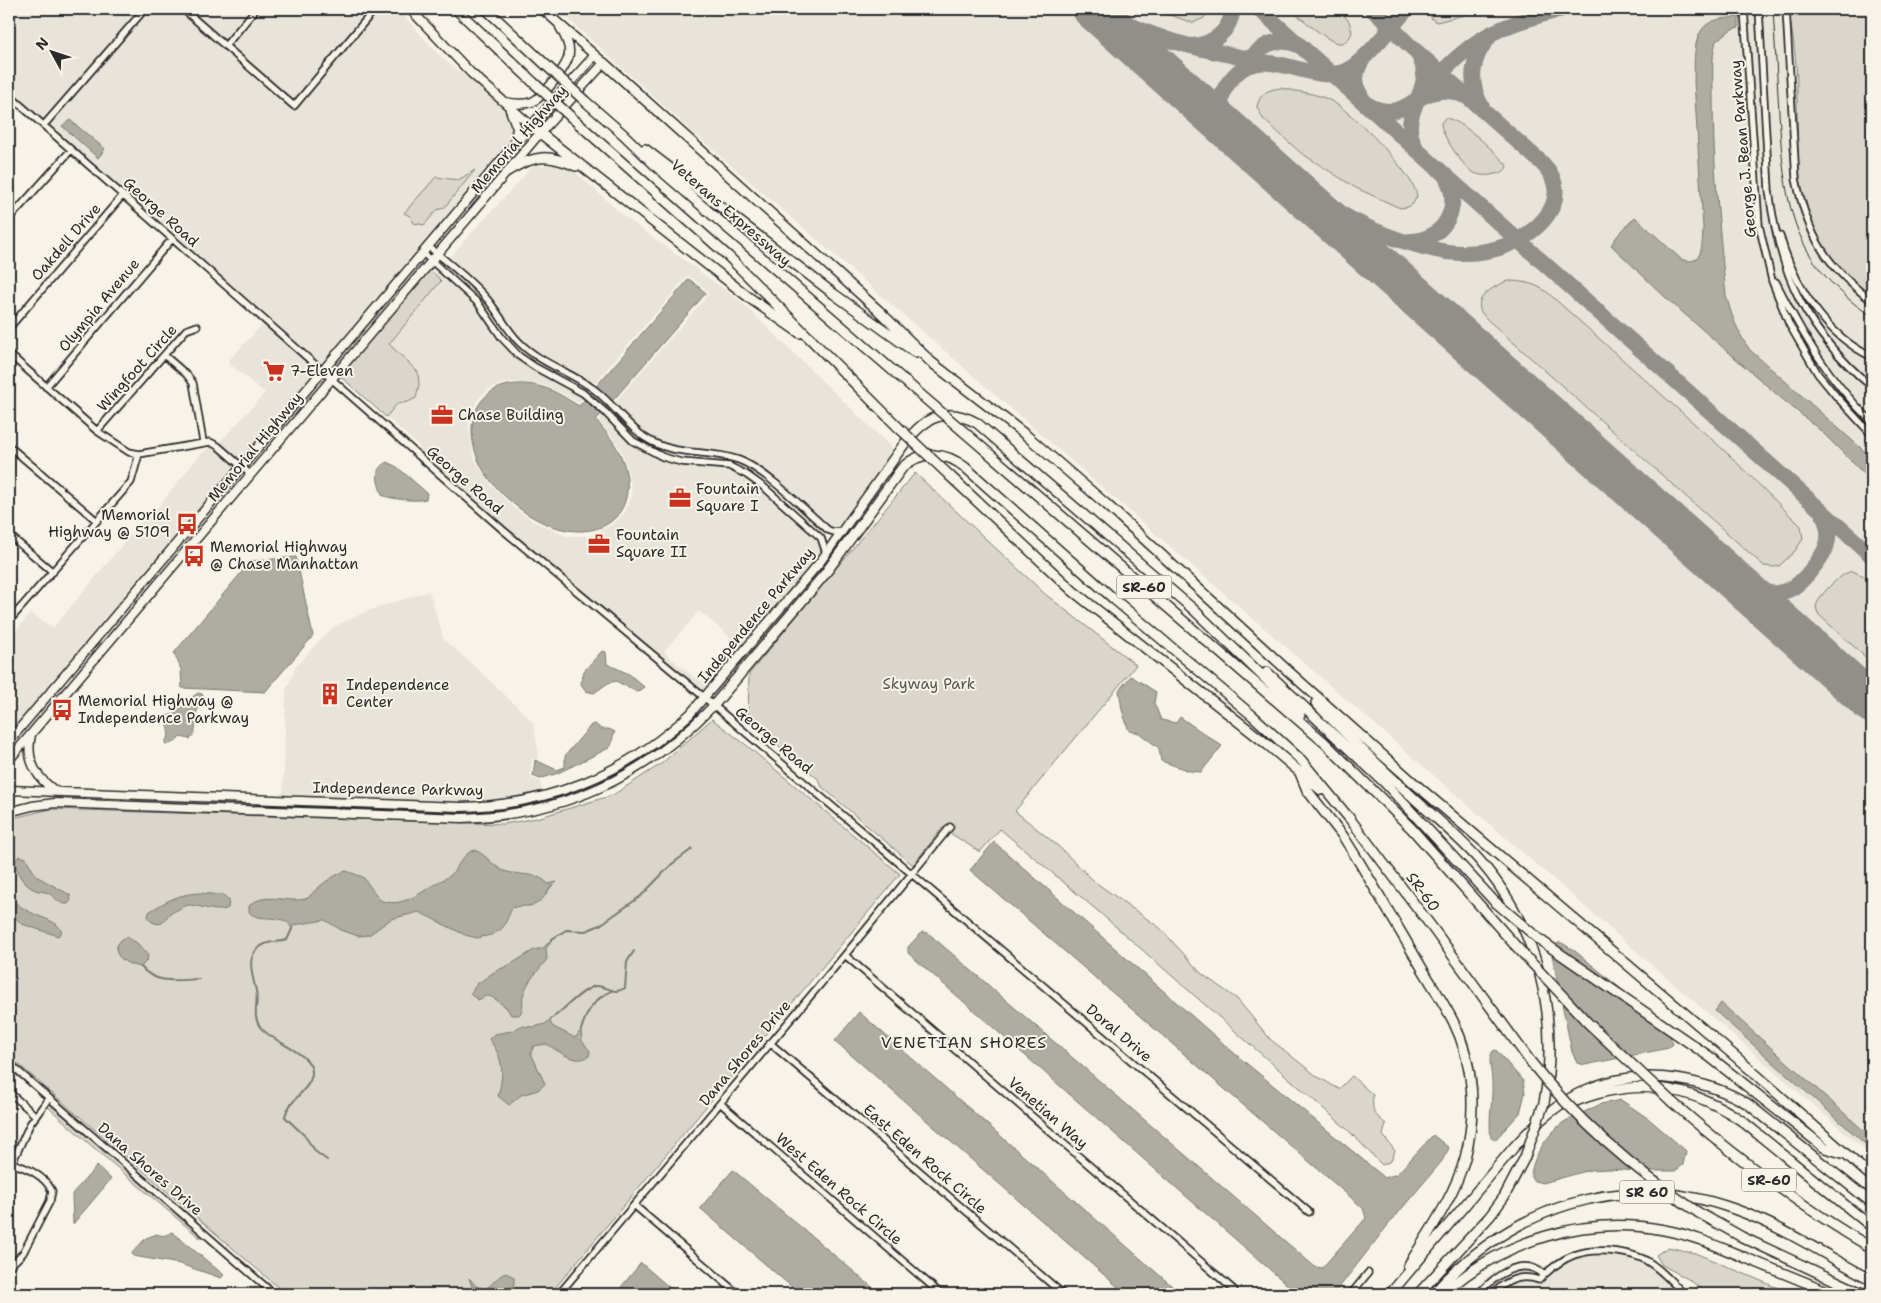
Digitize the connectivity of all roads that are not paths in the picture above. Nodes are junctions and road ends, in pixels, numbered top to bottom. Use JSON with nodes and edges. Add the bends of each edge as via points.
{"nodes":[{"id":1,"x":145,"y":9,"type":"edge"},
{"id":2,"x":183,"y":9,"type":"edge"},
{"id":3,"x":256,"y":9,"type":"edge"},
{"id":4,"x":375,"y":9,"type":"edge"},
{"id":5,"x":410,"y":9,"type":"edge"},
{"id":6,"x":456,"y":9,"type":"edge"},
{"id":7,"x":486,"y":9,"type":"edge"},
{"id":8,"x":542,"y":9,"type":"edge"},
{"id":9,"x":1744,"y":9,"type":"edge"},
{"id":10,"x":1759,"y":9,"type":"edge"},
{"id":11,"x":1786,"y":9,"type":"edge"},
{"id":12,"x":557,"y":22,"type":"junction"},
{"id":13,"x":226,"y":44,"type":"junction"},
{"id":14,"x":595,"y":55,"type":"junction"},
{"id":15,"x":604,"y":63,"type":"junction"},
{"id":16,"x":10,"y":99,"type":"edge"},
{"id":17,"x":506,"y":104,"type":"junction"},
{"id":18,"x":44,"y":125,"type":"junction"},
{"id":19,"x":531,"y":126,"type":"junction"},
{"id":20,"x":540,"y":133,"type":"junction"},
{"id":21,"x":623,"y":134,"type":"junction"},
{"id":22,"x":514,"y":145,"type":"junction"},
{"id":23,"x":71,"y":150,"type":"junction"},
{"id":24,"x":509,"y":170,"type":"junction"},
{"id":25,"x":587,"y":171,"type":"junction"},
{"id":26,"x":1769,"y":190,"type":"junction"},
{"id":27,"x":123,"y":196,"type":"junction"},
{"id":28,"x":9,"y":219,"type":"edge"},
{"id":29,"x":172,"y":238,"type":"junction"},
{"id":30,"x":425,"y":250,"type":"junction"},
{"id":31,"x":1764,"y":252,"type":"junction"},
{"id":32,"x":438,"y":255,"type":"junction"},
{"id":33,"x":432,"y":261,"type":"junction"},
{"id":34,"x":1872,"y":301,"type":"edge"},
{"id":35,"x":197,"y":326,"type":"dead end"},
{"id":36,"x":9,"y":328,"type":"edge"},
{"id":37,"x":811,"y":340,"type":"junction"},
{"id":38,"x":9,"y":354,"type":"edge"},
{"id":39,"x":164,"y":355,"type":"junction"},
{"id":40,"x":1872,"y":356,"type":"edge"},
{"id":41,"x":931,"y":362,"type":"junction"},
{"id":42,"x":322,"y":371,"type":"junction"},
{"id":43,"x":330,"y":379,"type":"junction"},
{"id":44,"x":46,"y":387,"type":"junction"},
{"id":45,"x":1872,"y":387,"type":"edge"},
{"id":46,"x":1872,"y":422,"type":"edge"},
{"id":47,"x":97,"y":430,"type":"junction"},
{"id":48,"x":963,"y":432,"type":"joint"},
{"id":49,"x":1872,"y":435,"type":"edge"},
{"id":50,"x":203,"y":442,"type":"junction"},
{"id":51,"x":9,"y":446,"type":"edge"},
{"id":52,"x":139,"y":454,"type":"junction"},
{"id":53,"x":241,"y":467,"type":"junction"},
{"id":54,"x":885,"y":471,"type":"joint"},
{"id":55,"x":250,"y":474,"type":"junction"},
{"id":56,"x":98,"y":521,"type":"junction"},
{"id":57,"x":843,"y":531,"type":"junction"},
{"id":58,"x":9,"y":535,"type":"edge"},
{"id":59,"x":826,"y":553,"type":"junction"},
{"id":60,"x":162,"y":560,"type":"junction"},
{"id":61,"x":172,"y":567,"type":"junction"},
{"id":62,"x":53,"y":572,"type":"junction"},
{"id":63,"x":1193,"y":609,"type":"junction"},
{"id":64,"x":9,"y":621,"type":"edge"},
{"id":65,"x":100,"y":634,"type":"junction"},
{"id":66,"x":109,"y":641,"type":"junction"},
{"id":67,"x":1287,"y":670,"type":"junction"},
{"id":68,"x":705,"y":698,"type":"junction"},
{"id":69,"x":44,"y":700,"type":"junction"},
{"id":70,"x":714,"y":705,"type":"junction"},
{"id":71,"x":53,"y":708,"type":"junction"},
{"id":72,"x":32,"y":732,"type":"junction"},
{"id":73,"x":9,"y":741,"type":"edge"},
{"id":74,"x":1325,"y":743,"type":"junction"},
{"id":75,"x":9,"y":760,"type":"edge"},
{"id":76,"x":1299,"y":771,"type":"junction"},
{"id":77,"x":9,"y":790,"type":"edge"},
{"id":78,"x":57,"y":792,"type":"junction"},
{"id":79,"x":9,"y":812,"type":"edge"},
{"id":80,"x":1349,"y":818,"type":"junction"},
{"id":81,"x":950,"y":827,"type":"dead end"},
{"id":82,"x":913,"y":874,"type":"junction"},
{"id":83,"x":845,"y":955,"type":"junction"},
{"id":84,"x":770,"y":1043,"type":"junction"},
{"id":85,"x":9,"y":1063,"type":"edge"},
{"id":86,"x":9,"y":1092,"type":"edge"},
{"id":87,"x":49,"y":1098,"type":"junction"},
{"id":88,"x":720,"y":1103,"type":"junction"},
{"id":89,"x":1548,"y":1114,"type":"junction"},
{"id":90,"x":36,"y":1116,"type":"junction"},
{"id":91,"x":1845,"y":1154,"type":"junction"},
{"id":92,"x":10,"y":1163,"type":"edge"},
{"id":93,"x":1872,"y":1177,"type":"edge"},
{"id":94,"x":1872,"y":1203,"type":"edge"},
{"id":95,"x":634,"y":1205,"type":"junction"},
{"id":96,"x":1310,"y":1212,"type":"dead end"},
{"id":97,"x":1872,"y":1227,"type":"edge"},
{"id":98,"x":1872,"y":1248,"type":"edge"},
{"id":99,"x":9,"y":1267,"type":"edge"},
{"id":100,"x":1368,"y":1273,"type":"dead end"},
{"id":101,"x":1542,"y":1278,"type":"junction"},
{"id":102,"x":1872,"y":1280,"type":"edge"},
{"id":103,"x":1234,"y":1290,"type":"dead end"},
{"id":104,"x":274,"y":1294,"type":"edge"},
{"id":105,"x":561,"y":1294,"type":"edge"},
{"id":106,"x":738,"y":1294,"type":"edge"},
{"id":107,"x":941,"y":1294,"type":"edge"},
{"id":108,"x":1063,"y":1294,"type":"edge"},
{"id":109,"x":1351,"y":1294,"type":"edge"},
{"id":110,"x":1390,"y":1294,"type":"edge"},
{"id":111,"x":1418,"y":1294,"type":"edge"},
{"id":112,"x":1433,"y":1294,"type":"edge"},
{"id":113,"x":1443,"y":1294,"type":"edge"},
{"id":114,"x":1478,"y":1294,"type":"edge"},
{"id":115,"x":1492,"y":1294,"type":"edge"},
{"id":116,"x":1684,"y":1294,"type":"edge"},
{"id":117,"x":1834,"y":1294,"type":"edge"},
{"id":118,"x":1864,"y":1294,"type":"edge"}],
"edges":[{"from":1,"to":18,"type":"street"},
{"from":2,"to":13,"type":"street"},
{"from":3,"to":13,"type":"street"},
{"from":4,"to":13,"type":"street","via":[[294,106]]},
{"from":5,"to":17,"type":"main road","via":[[461,63]]},
{"from":6,"to":37,"type":"highway","bridge":true,"via":[[571,117],[728,256]]},
{"from":7,"to":21,"type":"highway","name":"Veterans Expressway","bridge":true},
{"from":8,"to":12,"type":"main road"},
{"from":9,"to":31,"type":"street","name":"George J. Bean Parkway","via":[[1758,216]]},
{"from":10,"to":26,"type":"street","name":"George J. Bean Parkway"},
{"from":11,"to":34,"type":"street","via":[[1796,179],[1802,205],[1821,250],[1853,286]]},
{"from":12,"to":14,"type":"main road"},
{"from":12,"to":17,"type":"main road","via":[[569,47],[565,66],[534,100],[525,104]]},
{"from":14,"to":15,"type":"main road"},
{"from":14,"to":19,"type":"main road","name":"Memorial Highway"},
{"from":15,"to":20,"type":"main road","name":"Memorial Highway"},
{"from":15,"to":41,"type":"highway","via":[[878,310]]},
{"from":16,"to":18,"type":"street","name":"George Road"},
{"from":17,"to":19,"type":"main road"},
{"from":17,"to":22,"type":"main road","via":[[516,124]]},
{"from":18,"to":23,"type":"street","name":"George Road"},
{"from":19,"to":20,"type":"main road"},
{"from":19,"to":22,"type":"main road","name":"Memorial Highway"},
{"from":20,"to":24,"type":"main road","name":"Memorial Highway"},
{"from":20,"to":25,"type":"highway"},
{"from":21,"to":41,"type":"highway","via":[[878,327]]},
{"from":21,"to":48,"type":"highway","name":"Veterans Expressway","bridge":true},
{"from":22,"to":30,"type":"main road","name":"Memorial Highway"},
{"from":23,"to":27,"type":"street","name":"George Road"},
{"from":23,"to":28,"type":"street"},
{"from":24,"to":25,"type":"highway","via":[[529,159],[544,157],[559,159]]},
{"from":24,"to":32,"type":"main road","name":"Memorial Highway"},
{"from":25,"to":37,"type":"highway","via":[[751,299]]},
{"from":26,"to":40,"type":"street","via":[[1782,242],[1802,288],[1830,326],[1846,341]]},
{"from":26,"to":45,"type":"street","name":"George J. Bean Parkway","via":[[1778,243],[1793,288],[1819,331],[1854,372]]},
{"from":27,"to":29,"type":"street","name":"George Road"},
{"from":27,"to":36,"type":"street","name":"Oakdell Drive"},
{"from":29,"to":42,"type":"street","name":"George Road"},
{"from":29,"to":44,"type":"street","name":"Olympia Avenue"},
{"from":30,"to":32,"type":"street"},
{"from":30,"to":33,"type":"street"},
{"from":30,"to":42,"type":"main road","name":"Memorial Highway"},
{"from":31,"to":46,"type":"street","via":[[1815,355],[1846,396]]},
{"from":31,"to":49,"type":"street","name":"George J. Bean Parkway","via":[[1781,304],[1802,347],[1818,374]]},
{"from":32,"to":33,"type":"main road","name":"Memorial Highway"},
{"from":32,"to":57,"type":"street","via":[[485,297],[525,348],[588,385],[652,442],[664,448],[722,455],[744,462],[828,530]]},
{"from":33,"to":43,"type":"main road","name":"Memorial Highway"},
{"from":33,"to":59,"type":"street","via":[[478,303],[519,356],[582,392],[626,435],[652,453],[673,460],[729,466],[747,475],[821,538]]},
{"from":35,"to":39,"type":"street","name":"Wingfoot Circle","via":[[186,330]]},
{"from":37,"to":76,"type":"highway","name":"SR-60","number":"SR-60","bridge":true,"via":[[898,427],[1073,591]]},
{"from":38,"to":44,"type":"street"},
{"from":39,"to":47,"type":"street","name":"Wingfoot Circle"},
{"from":39,"to":50,"type":"street","via":[[193,382]]},
{"from":41,"to":67,"type":"highway","via":[[1027,436],[1106,504]]},
{"from":42,"to":43,"type":"street","name":"George Road"},
{"from":42,"to":53,"type":"main road","name":"Memorial Highway"},
{"from":43,"to":55,"type":"main road","name":"Memorial Highway"},
{"from":43,"to":68,"type":"street","name":"George Road","via":[[503,530]]},
{"from":44,"to":47,"type":"street"},
{"from":47,"to":52,"type":"street","via":[[129,452]]},
{"from":48,"to":74,"type":"highway","name":"SR-60","number":"SR-60"},
{"from":50,"to":52,"type":"street"},
{"from":50,"to":53,"type":"street","via":[[218,446]]},
{"from":51,"to":56,"type":"street"},
{"from":52,"to":56,"type":"street","via":[[131,482]]},
{"from":53,"to":55,"type":"street"},
{"from":53,"to":60,"type":"main road","name":"Memorial Highway"},
{"from":54,"to":57,"type":"main road","name":"Independence Parkway"},
{"from":54,"to":63,"type":"highway","via":[[924,422],[943,416],[970,419],[988,431]]},
{"from":55,"to":61,"type":"main road","name":"Memorial Highway"},
{"from":56,"to":62,"type":"street"},
{"from":57,"to":59,"type":"main road","name":"Independence Parkway"},
{"from":58,"to":62,"type":"street"},
{"from":59,"to":68,"type":"main road","name":"Independence Parkway"},
{"from":60,"to":61,"type":"main road"},
{"from":60,"to":65,"type":"main road","name":"Memorial Highway"},
{"from":61,"to":66,"type":"main road","name":"Memorial Highway"},
{"from":62,"to":64,"type":"street"},
{"from":63,"to":74,"type":"highway","via":[[1278,690]]},
{"from":63,"to":91,"type":"highway","bridge":true,"via":[[1210,620],[1348,746],[1494,901],[1540,940],[1710,1057],[1825,1148]]},
{"from":65,"to":66,"type":"main road"},
{"from":65,"to":69,"type":"main road","name":"Memorial Highway"},
{"from":66,"to":71,"type":"main road","name":"Memorial Highway"},
{"from":67,"to":91,"type":"highway"},
{"from":67,"to":111,"type":"highway","bridge":true,"via":[[1353,741],[1469,849],[1490,874],[1525,931],[1547,1004],[1550,1043],[1547,1085],[1525,1157],[1490,1216]]},
{"from":68,"to":70,"type":"street","name":"George Road"},
{"from":68,"to":78,"type":"main road","name":"Independence Parkway","via":[[665,735],[619,766],[573,787],[513,803],[444,806]]},
{"from":69,"to":71,"type":"main road"},
{"from":69,"to":73,"type":"main road","name":"Memorial Highway"},
{"from":70,"to":79,"type":"main road","name":"Independence Parkway","via":[[672,744],[640,767],[572,800],[515,814],[455,818],[55,803]]},
{"from":70,"to":80,"type":"highway","via":[[824,575],[902,468],[920,456],[939,455],[954,460],[971,472],[1115,600],[1253,716],[1302,761]]},
{"from":70,"to":82,"type":"street","name":"George Road"},
{"from":71,"to":72,"type":"main road","name":"Memorial Highway"},
{"from":72,"to":75,"type":"main road","name":"Memorial Highway"},
{"from":72,"to":78,"type":"main road","via":[[30,749],[34,770],[40,780]]},
{"from":74,"to":98,"type":"highway","name":"SR-60","number":"SR-60","bridge":true,"via":[[1412,829],[1588,1023],[1672,1102],[1772,1182]]},
{"from":76,"to":80,"type":"highway","name":"SR-60","number":"SR-60"},
{"from":76,"to":110,"type":"highway","via":[[1307,790],[1358,860],[1453,1022],[1471,1079],[1473,1108],[1470,1135],[1454,1187]]},
{"from":77,"to":78,"type":"main road","name":"Independence Parkway"},
{"from":80,"to":118,"type":"highway","name":"SR-60","number":"SR-60","bridge":true,"via":[[1530,1061],[1595,1132],[1655,1182],[1699,1213],[1742,1237]]},
{"from":81,"to":82,"type":"street","name":"Dana Shores Drive"},
{"from":82,"to":83,"type":"street","name":"Dana Shores Drive"},
{"from":82,"to":96,"type":"street","name":"Doral Drive"},
{"from":83,"to":84,"type":"street","name":"Dana Shores Drive"},
{"from":83,"to":103,"type":"street","name":"Venetian Way"},
{"from":84,"to":88,"type":"street","name":"Dana Shores Drive"},
{"from":84,"to":108,"type":"street","name":"East Eden Rock Circle"},
{"from":85,"to":87,"type":"street","name":"Dana Shores Drive"},
{"from":86,"to":90,"type":"street"},
{"from":87,"to":90,"type":"street"},
{"from":87,"to":104,"type":"street","name":"Dana Shores Drive"},
{"from":88,"to":95,"type":"street","name":"Dana Shores Drive"},
{"from":88,"to":107,"type":"street","name":"West Eden Rock Circle"},
{"from":89,"to":94,"type":"highway","via":[[1580,1092],[1622,1078],[1668,1078],[1710,1086],[1748,1104]]},
{"from":89,"to":97,"type":"highway","via":[[1591,1095],[1623,1088],[1651,1087],[1692,1095],[1716,1104],[1742,1121]]},
{"from":89,"to":110,"type":"highway","via":[[1514,1147]]},
{"from":90,"to":92,"type":"street"},
{"from":91,"to":93,"type":"highway"},
{"from":92,"to":99,"type":"street","via":[[45,1179],[52,1192],[23,1253]]},
{"from":95,"to":105,"type":"street","name":"Dana Shores Drive"},
{"from":95,"to":106,"type":"street"},
{"from":100,"to":109,"type":"street"},
{"from":101,"to":114,"type":"street","via":[[1538,1270],[1511,1269],[1495,1277]]},
{"from":101,"to":115,"type":"street","via":[[1513,1279]]},
{"from":101,"to":116,"type":"street","via":[[1573,1254],[1604,1250],[1647,1260]]},
{"from":102,"to":112,"type":"highway","number":"SR 60","via":[[1734,1209],[1708,1201],[1651,1192],[1590,1198],[1536,1216],[1475,1254]]},
{"from":113,"to":117,"type":"highway","number":"SR 60","via":[[1485,1263],[1528,1242],[1578,1229],[1619,1226],[1664,1230],[1706,1241]]}]}
